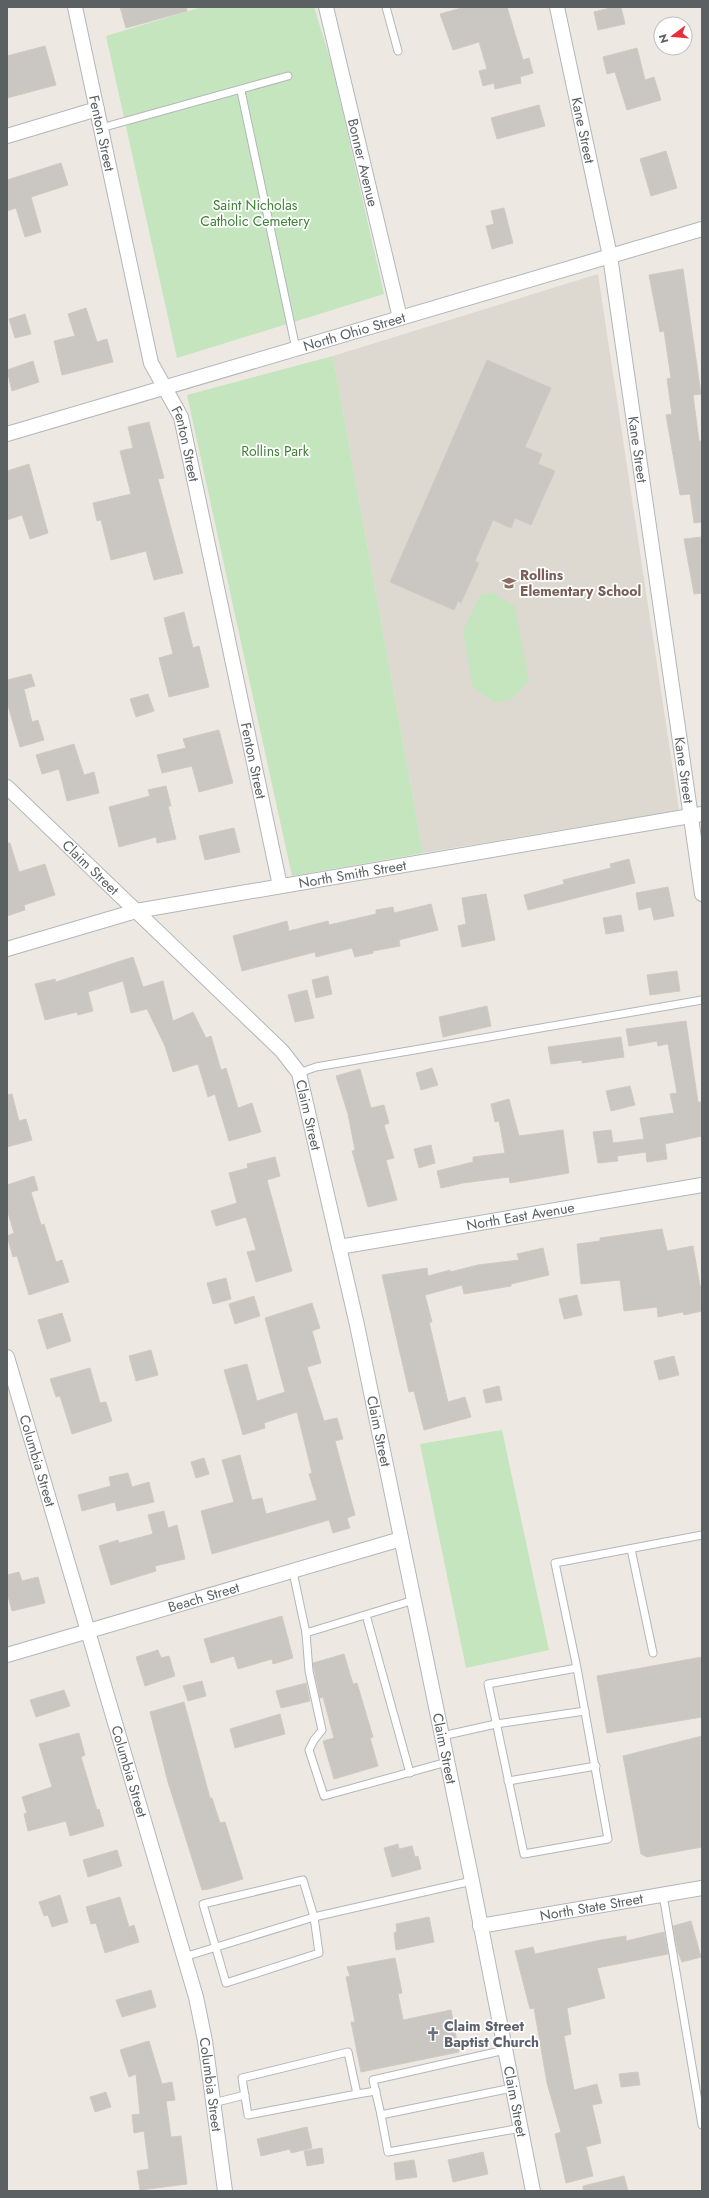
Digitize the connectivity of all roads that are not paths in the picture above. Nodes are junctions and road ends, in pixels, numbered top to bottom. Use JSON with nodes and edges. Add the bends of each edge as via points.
{"nodes":[{"id":1,"x":75,"y":7,"type":"edge"},
{"id":2,"x":326,"y":7,"type":"edge"},
{"id":3,"x":386,"y":7,"type":"edge"},
{"id":4,"x":557,"y":7,"type":"edge"},
{"id":5,"x":398,"y":51,"type":"dead end"},
{"id":6,"x":288,"y":76,"type":"dead end"},
{"id":7,"x":240,"y":91,"type":"junction"},
{"id":8,"x":97,"y":109,"type":"junction"},
{"id":9,"x":102,"y":128,"type":"junction"},
{"id":10,"x":7,"y":136,"type":"edge"},
{"id":11,"x":702,"y":229,"type":"edge"},
{"id":12,"x":610,"y":256,"type":"junction"},
{"id":13,"x":400,"y":318,"type":"junction"},
{"id":14,"x":296,"y":349,"type":"junction"},
{"id":15,"x":164,"y":388,"type":"junction"},
{"id":16,"x":7,"y":434,"type":"edge"},
{"id":17,"x":7,"y":787,"type":"edge"},
{"id":18,"x":696,"y":815,"type":"edge"},
{"id":19,"x":280,"y":886,"type":"junction"},
{"id":20,"x":702,"y":894,"type":"edge"},
{"id":21,"x":136,"y":911,"type":"junction"},
{"id":22,"x":7,"y":949,"type":"edge"},
{"id":23,"x":702,"y":1000,"type":"edge"},
{"id":24,"x":298,"y":1073,"type":"junction"},
{"id":25,"x":702,"y":1185,"type":"edge"},
{"id":26,"x":339,"y":1247,"type":"junction"},
{"id":27,"x":7,"y":1357,"type":"edge"},
{"id":28,"x":702,"y":1535,"type":"edge"},
{"id":29,"x":401,"y":1539,"type":"junction"},
{"id":30,"x":632,"y":1549,"type":"junction"},
{"id":31,"x":293,"y":1572,"type":"junction"},
{"id":32,"x":414,"y":1600,"type":"junction"},
{"id":33,"x":366,"y":1615,"type":"junction"},
{"id":34,"x":88,"y":1632,"type":"junction"},
{"id":35,"x":306,"y":1633,"type":"junction"},
{"id":36,"x":653,"y":1653,"type":"dead end"},
{"id":37,"x":7,"y":1655,"type":"edge"},
{"id":38,"x":577,"y":1668,"type":"junction"},
{"id":39,"x":585,"y":1711,"type":"junction"},
{"id":40,"x":496,"y":1724,"type":"junction"},
{"id":41,"x":442,"y":1736,"type":"junction"},
{"id":42,"x":447,"y":1762,"type":"junction"},
{"id":43,"x":596,"y":1766,"type":"junction"},
{"id":44,"x":410,"y":1773,"type":"junction"},
{"id":45,"x":508,"y":1781,"type":"junction"},
{"id":46,"x":472,"y":1881,"type":"junction"},
{"id":47,"x":702,"y":1888,"type":"edge"},
{"id":48,"x":663,"y":1896,"type":"junction"},
{"id":49,"x":314,"y":1918,"type":"junction"},
{"id":50,"x":480,"y":1926,"type":"junction"},
{"id":51,"x":216,"y":1948,"type":"junction"},
{"id":52,"x":184,"y":1957,"type":"junction"},
{"id":53,"x":505,"y":2050,"type":"junction"},
{"id":54,"x":512,"y":2088,"type":"junction"},
{"id":55,"x":376,"y":2091,"type":"junction"},
{"id":56,"x":357,"y":2094,"type":"junction"},
{"id":57,"x":245,"y":2095,"type":"junction"},
{"id":58,"x":213,"y":2102,"type":"junction"},
{"id":59,"x":381,"y":2115,"type":"junction"},
{"id":60,"x":702,"y":2125,"type":"edge"},
{"id":61,"x":521,"y":2128,"type":"junction"},
{"id":62,"x":224,"y":2191,"type":"edge"},
{"id":63,"x":533,"y":2191,"type":"edge"}],
"edges":[{"from":1,"to":8,"type":"street","name":"Fenton Street"},
{"from":2,"to":13,"type":"street","name":"Bonner Avenue"},
{"from":3,"to":5,"type":"lane"},
{"from":4,"to":12,"type":"street","name":"Kane Street"},
{"from":6,"to":7,"type":"lane"},
{"from":7,"to":9,"type":"lane"},
{"from":7,"to":14,"type":"lane"},
{"from":8,"to":9,"type":"street","name":"Fenton Street"},
{"from":8,"to":10,"type":"street"},
{"from":9,"to":15,"type":"street","name":"Fenton Street","via":[[151,364]]},
{"from":11,"to":12,"type":"street","name":"North Ohio Street"},
{"from":12,"to":13,"type":"street","name":"North Ohio Street"},
{"from":12,"to":18,"type":"street","name":"Kane Street"},
{"from":13,"to":14,"type":"street","name":"North Ohio Street"},
{"from":14,"to":15,"type":"street","name":"North Ohio Street"},
{"from":15,"to":16,"type":"street","name":"North Ohio Street"},
{"from":15,"to":19,"type":"street","name":"Fenton Street","via":[[181,416]]},
{"from":17,"to":21,"type":"street","name":"Claim Street"},
{"from":18,"to":19,"type":"street","name":"North Smith Street"},
{"from":18,"to":20,"type":"street","name":"Kane Street"},
{"from":19,"to":21,"type":"street","name":"North Smith Street"},
{"from":21,"to":22,"type":"street","name":"North Smith Street"},
{"from":21,"to":24,"type":"street","name":"Claim Street","via":[[282,1051]]},
{"from":23,"to":24,"type":"lane","via":[[316,1067]]},
{"from":24,"to":26,"type":"street","name":"Claim Street"},
{"from":25,"to":26,"type":"street","name":"North East Avenue"},
{"from":26,"to":29,"type":"street","name":"Claim Street"},
{"from":27,"to":34,"type":"street","name":"Columbia Street"},
{"from":28,"to":30,"type":"lane"},
{"from":29,"to":31,"type":"street","name":"Beach Street"},
{"from":29,"to":32,"type":"street","name":"Claim Street"},
{"from":30,"to":36,"type":"lane"},
{"from":30,"to":38,"type":"lane","via":[[555,1563]]},
{"from":31,"to":34,"type":"street","name":"Beach Street"},
{"from":31,"to":35,"type":"lane"},
{"from":32,"to":33,"type":"lane"},
{"from":32,"to":41,"type":"street","name":"Claim Street"},
{"from":33,"to":35,"type":"lane"},
{"from":33,"to":44,"type":"lane"},
{"from":34,"to":37,"type":"street","name":"Beach Street"},
{"from":34,"to":52,"type":"street","name":"Columbia Street"},
{"from":35,"to":44,"type":"lane","via":[[309,1671],[322,1730],[309,1750],[324,1796]]},
{"from":38,"to":39,"type":"lane"},
{"from":38,"to":40,"type":"lane","via":[[488,1684]]},
{"from":39,"to":40,"type":"lane"},
{"from":39,"to":43,"type":"lane"},
{"from":40,"to":41,"type":"lane"},
{"from":40,"to":45,"type":"lane"},
{"from":41,"to":42,"type":"street","name":"Claim Street"},
{"from":42,"to":44,"type":"lane"},
{"from":42,"to":46,"type":"street","name":"Claim Street"},
{"from":43,"to":45,"type":"lane"},
{"from":43,"to":45,"type":"lane","via":[[608,1838],[524,1854]]},
{"from":46,"to":49,"type":"lane"},
{"from":46,"to":50,"type":"street","name":"Claim Street"},
{"from":47,"to":48,"type":"street","name":"North State Street"},
{"from":48,"to":50,"type":"street","name":"North State Street"},
{"from":48,"to":60,"type":"lane"},
{"from":49,"to":51,"type":"lane"},
{"from":49,"to":51,"type":"lane","via":[[319,1953],[226,1983]]},
{"from":49,"to":51,"type":"lane","via":[[303,1880],[203,1904]]},
{"from":50,"to":53,"type":"street","name":"Claim Street"},
{"from":51,"to":52,"type":"lane"},
{"from":52,"to":58,"type":"street","name":"Columbia Street","via":[[205,2041]]},
{"from":53,"to":54,"type":"street","name":"Claim Street"},
{"from":53,"to":55,"type":"lane","via":[[373,2080]]},
{"from":54,"to":59,"type":"lane"},
{"from":54,"to":61,"type":"street","name":"Claim Street"},
{"from":55,"to":56,"type":"lane"},
{"from":55,"to":59,"type":"lane"},
{"from":56,"to":57,"type":"lane","via":[[248,2115]]},
{"from":56,"to":57,"type":"lane","via":[[348,2052],[242,2078]]},
{"from":57,"to":58,"type":"lane"},
{"from":58,"to":62,"type":"street","name":"Columbia Street"},
{"from":59,"to":61,"type":"lane","via":[[388,2152]]},
{"from":61,"to":63,"type":"street","name":"Claim Street"}]}
